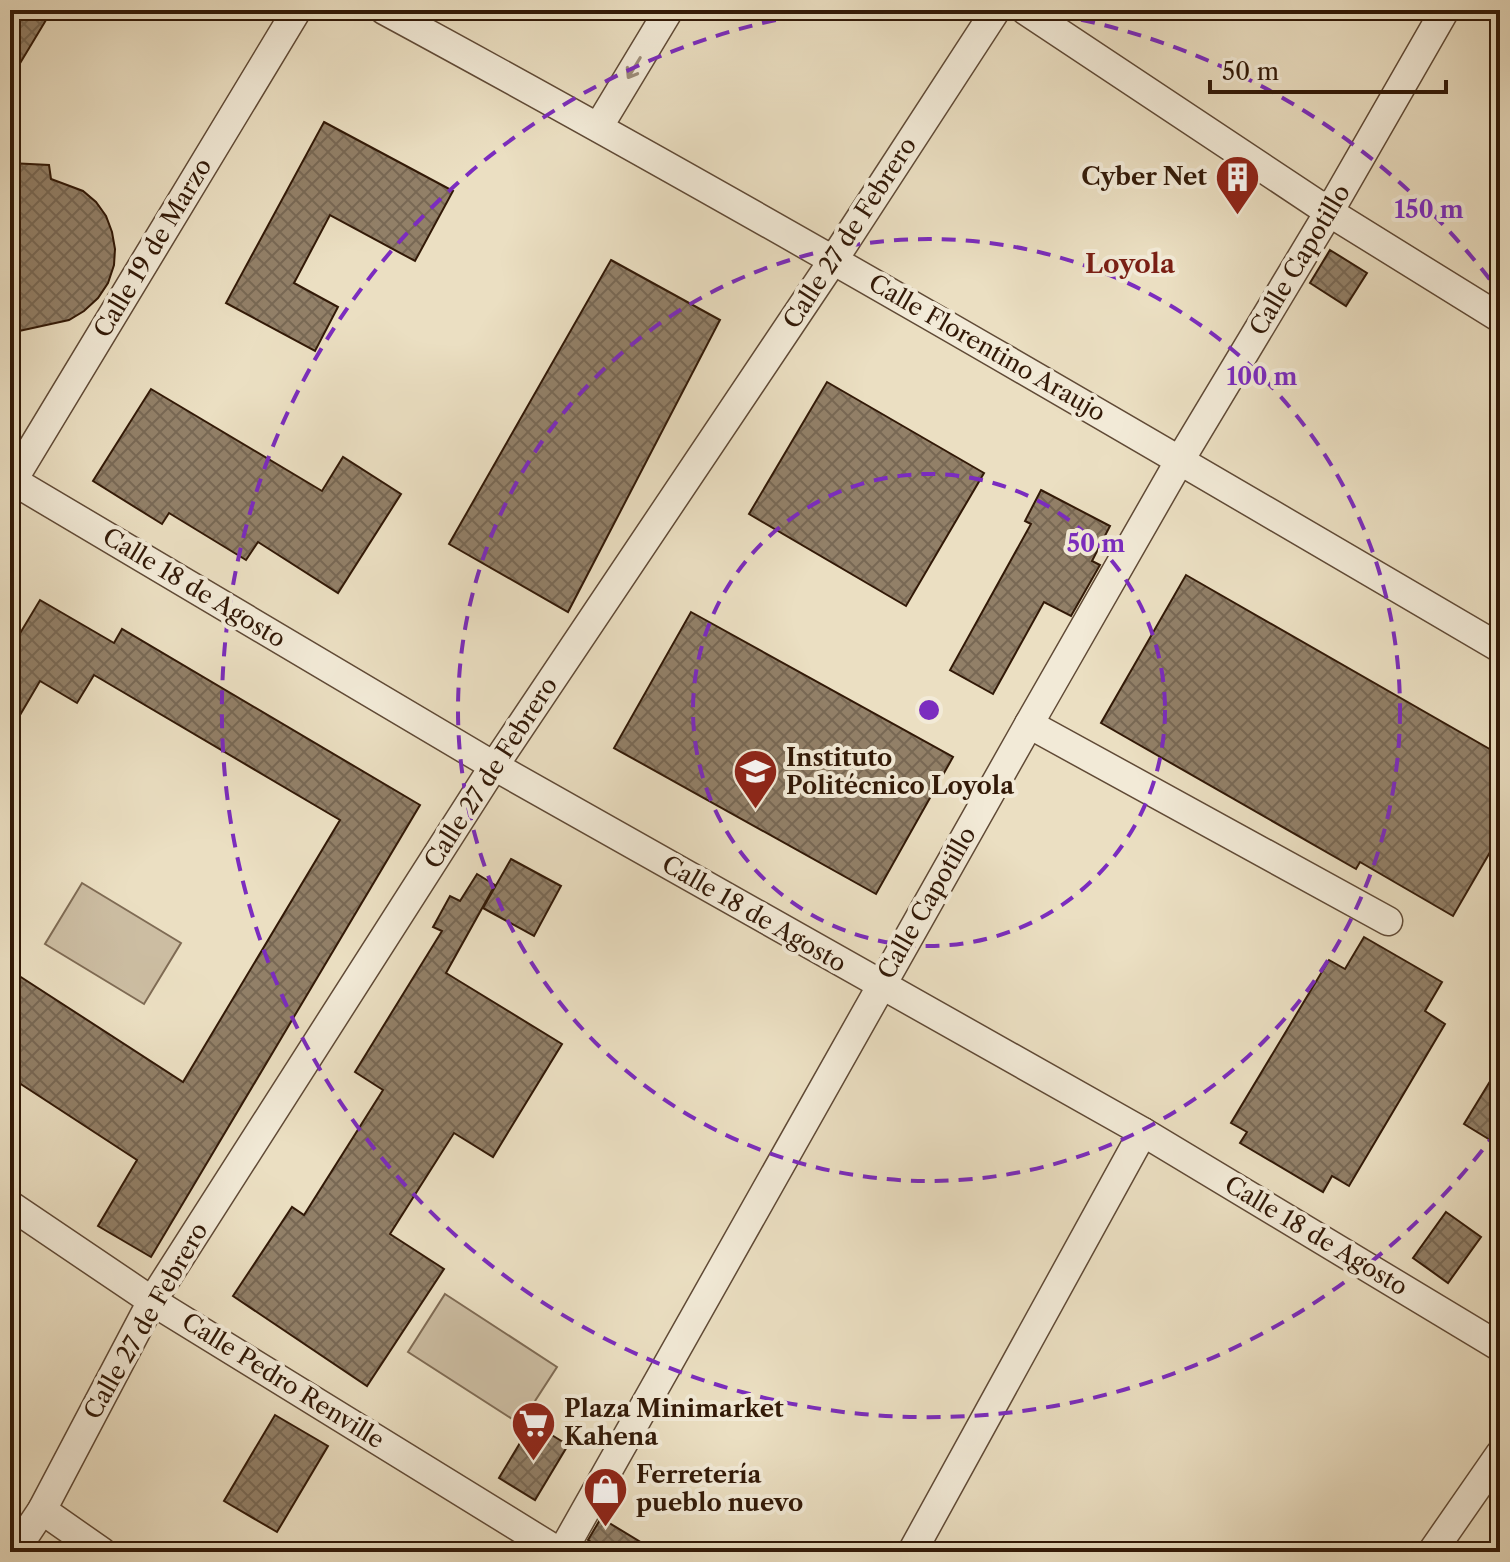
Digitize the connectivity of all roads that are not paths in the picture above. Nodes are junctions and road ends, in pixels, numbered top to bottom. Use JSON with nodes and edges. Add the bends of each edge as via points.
{"nodes":[{"id":1,"x":297,"y":10,"type":"edge"},
{"id":2,"x":384,"y":10,"type":"edge"},
{"id":3,"x":669,"y":10,"type":"edge"},
{"id":4,"x":996,"y":10,"type":"edge"},
{"id":5,"x":1025,"y":10,"type":"edge"},
{"id":6,"x":1445,"y":10,"type":"edge"},
{"id":7,"x":599,"y":126,"type":"junction"},
{"id":8,"x":1329,"y":212,"type":"junction"},
{"id":9,"x":834,"y":259,"type":"junction"},
{"id":10,"x":1500,"y":318,"type":"edge"},
{"id":11,"x":1180,"y":460,"type":"junction"},
{"id":12,"x":11,"y":482,"type":"edge"},
{"id":13,"x":1500,"y":648,"type":"edge"},
{"id":14,"x":1029,"y":724,"type":"junction"},
{"id":15,"x":494,"y":766,"type":"junction"},
{"id":16,"x":1388,"y":921,"type":"dead end"},
{"id":17,"x":879,"y":985,"type":"junction"},
{"id":18,"x":1143,"y":1132,"type":"junction"},
{"id":19,"x":14,"y":1216,"type":"edge"},
{"id":20,"x":152,"y":1301,"type":"junction"},
{"id":21,"x":1500,"y":1347,"type":"edge"},
{"id":22,"x":1500,"y":1454,"type":"edge"},
{"id":23,"x":42,"y":1510,"type":"junction"},
{"id":24,"x":14,"y":1552,"type":"edge"},
{"id":25,"x":102,"y":1552,"type":"edge"},
{"id":26,"x":561,"y":1552,"type":"edge"},
{"id":27,"x":912,"y":1552,"type":"edge"},
{"id":28,"x":1432,"y":1552,"type":"edge"}],
"edges":[{"from":1,"to":12,"type":"street","name":"Calle 19 de Marzo"},
{"from":2,"to":7,"type":"street","name":"Calle Florentino Araujo"},
{"from":3,"to":7,"type":"street","one_way":true},
{"from":4,"to":9,"type":"street","name":"Calle 27 de Febrero"},
{"from":5,"to":8,"type":"street"},
{"from":6,"to":8,"type":"street","name":"Calle Capotillo"},
{"from":7,"to":9,"type":"street","name":"Calle Florentino Araujo"},
{"from":8,"to":10,"type":"street"},
{"from":8,"to":11,"type":"street","name":"Calle Capotillo"},
{"from":9,"to":11,"type":"street","name":"Calle Florentino Araujo"},
{"from":9,"to":15,"type":"street","name":"Calle 27 de Febrero"},
{"from":11,"to":13,"type":"street","name":"Calle Florentino Araujo"},
{"from":11,"to":14,"type":"street","name":"Calle Capotillo"},
{"from":12,"to":15,"type":"street","name":"Calle 18 de Agosto"},
{"from":14,"to":16,"type":"street"},
{"from":14,"to":17,"type":"street","name":"Calle Capotillo"},
{"from":15,"to":17,"type":"street","name":"Calle 18 de Agosto"},
{"from":15,"to":20,"type":"street","name":"Calle 27 de Febrero"},
{"from":17,"to":18,"type":"street","name":"Calle 18 de Agosto"},
{"from":17,"to":26,"type":"street","name":"Calle Capotillo"},
{"from":18,"to":21,"type":"street","name":"Calle 18 de Agosto"},
{"from":18,"to":27,"type":"street"},
{"from":19,"to":20,"type":"street","name":"Calle Pedro Renville"},
{"from":20,"to":23,"type":"street","name":"Calle 27 de Febrero"},
{"from":20,"to":26,"type":"street","name":"Calle Pedro Renville"},
{"from":22,"to":28,"type":"street"},
{"from":23,"to":24,"type":"street","name":"Calle 27 de Febrero"},
{"from":23,"to":25,"type":"street"}]}
